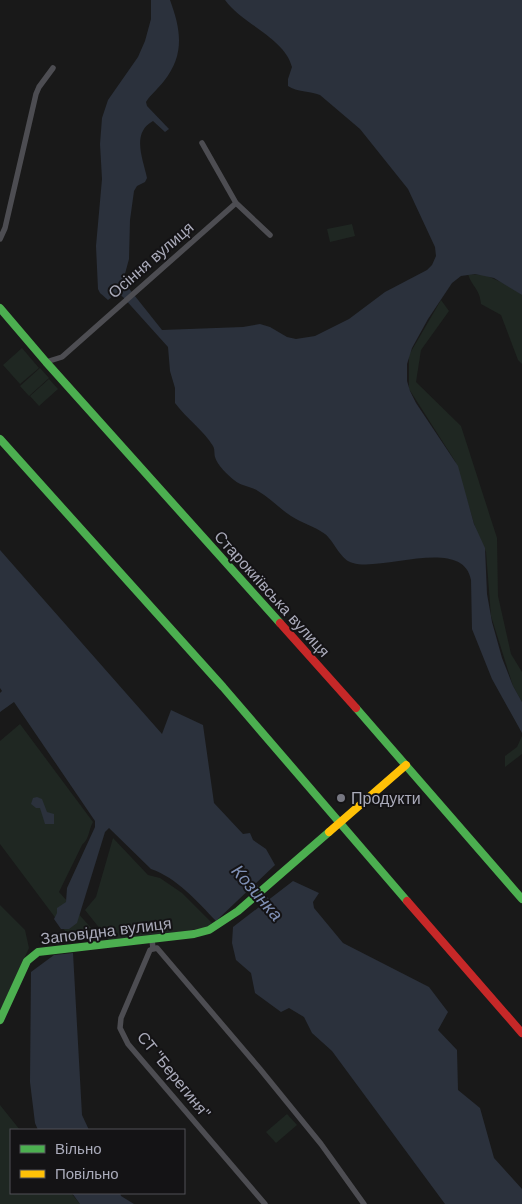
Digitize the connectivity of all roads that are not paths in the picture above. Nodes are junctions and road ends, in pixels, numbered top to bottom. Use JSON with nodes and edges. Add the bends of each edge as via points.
{"nodes":[{"id":1,"x":54,"y":68,"type":"dead end"},
{"id":2,"x":202,"y":143,"type":"dead end"},
{"id":3,"x":236,"y":203,"type":"junction"},
{"id":4,"x":270,"y":235,"type":"dead end"},
{"id":5,"x":0,"y":239,"type":"edge"},
{"id":6,"x":0,"y":308,"type":"edge"},
{"id":7,"x":46,"y":362,"type":"junction"},
{"id":8,"x":0,"y":438,"type":"edge"},
{"id":9,"x":406,"y":765,"type":"junction"},
{"id":10,"x":339,"y":822,"type":"junction"},
{"id":11,"x":522,"y":899,"type":"edge"},
{"id":12,"x":152,"y":939,"type":"junction"},
{"id":13,"x":153,"y":949,"type":"junction"},
{"id":14,"x":0,"y":1020,"type":"edge"},
{"id":15,"x":522,"y":1033,"type":"edge"},
{"id":16,"x":265,"y":1204,"type":"edge"},
{"id":17,"x":364,"y":1204,"type":"edge"}],
"edges":[{"from":1,"to":5,"type":"street","via":[[36,94]]},
{"from":2,"to":3,"type":"street"},
{"from":3,"to":4,"type":"street"},
{"from":3,"to":7,"type":"street","name":"Осіння вулиця","via":[[62,357]]},
{"from":6,"to":7,"type":"street","name":"Старокиївська вулиця"},
{"from":7,"to":9,"type":"street","name":"Старокиївська вулиця"},
{"from":8,"to":10,"type":"street"},
{"from":9,"to":10,"type":"street","name":"Заповідна вулиця"},
{"from":9,"to":11,"type":"street","name":"Старокиївська вулиця"},
{"from":10,"to":12,"type":"street","name":"Заповідна вулиця","via":[[222,922],[194,934]]},
{"from":10,"to":15,"type":"street"},
{"from":12,"to":13,"type":"street"},
{"from":12,"to":14,"type":"street","name":"Заповідна вулиця","via":[[38,952],[27,961]]},
{"from":13,"to":16,"type":"street","name":"СТ \"Берегиня\"","via":[[121,1018],[120,1028],[128,1044],[153,1075]]},
{"from":13,"to":17,"type":"street","via":[[157,948],[260,1069],[321,1144]]}]}
